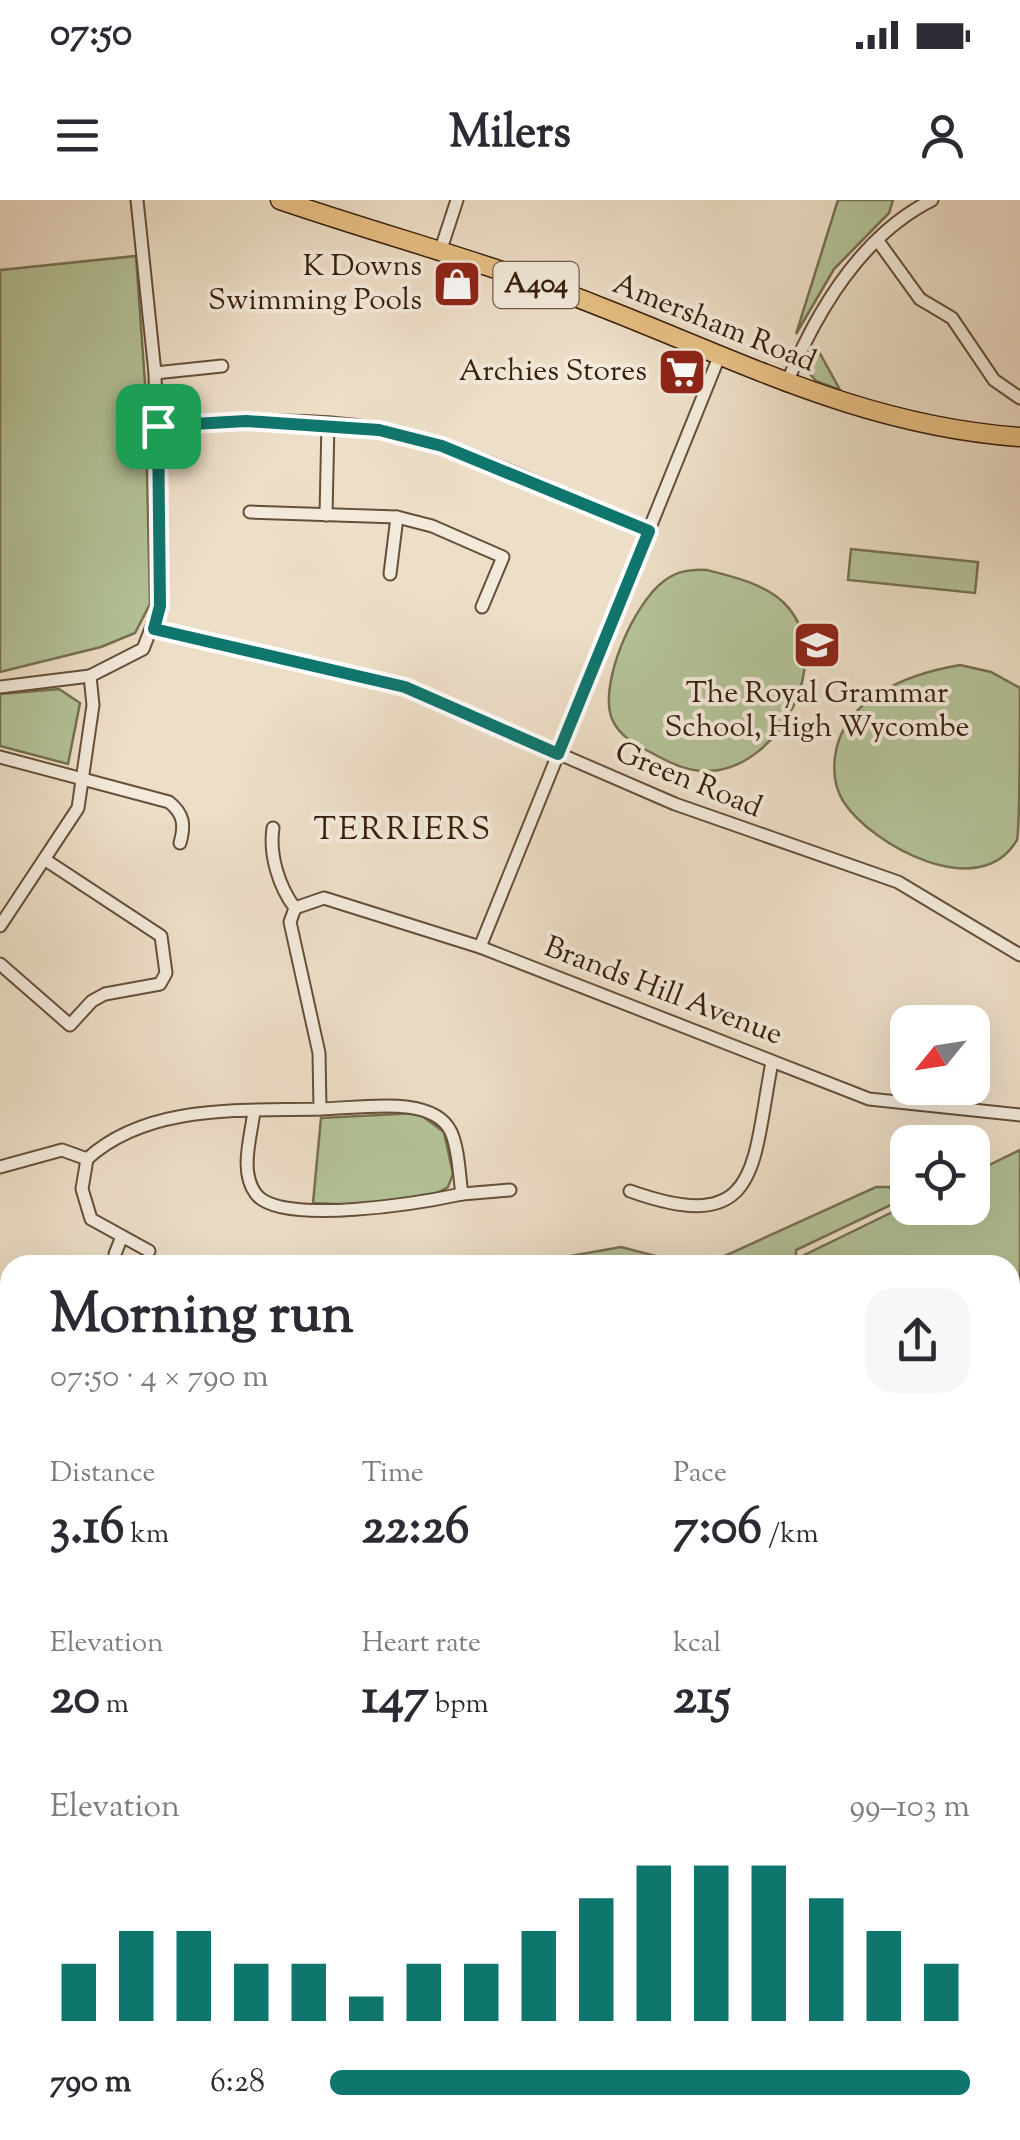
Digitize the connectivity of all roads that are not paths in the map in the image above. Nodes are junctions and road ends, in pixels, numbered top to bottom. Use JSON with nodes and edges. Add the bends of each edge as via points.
{"nodes":[{"id":1,"x":137,"y":200,"type":"edge"},
{"id":2,"x":280,"y":200,"type":"edge"},
{"id":3,"x":456,"y":200,"type":"edge"},
{"id":4,"x":932,"y":200,"type":"edge"},
{"id":5,"x":878,"y":241,"type":"junction"},
{"id":6,"x":440,"y":252,"type":"junction"},
{"id":7,"x":720,"y":357,"type":"junction"},
{"id":8,"x":222,"y":366,"type":"dead end"},
{"id":9,"x":155,"y":373,"type":"junction"},
{"id":10,"x":786,"y":386,"type":"junction"},
{"id":11,"x":1020,"y":398,"type":"edge"},
{"id":12,"x":328,"y":423,"type":"junction"},
{"id":13,"x":158,"y":426,"type":"junction"},
{"id":14,"x":1020,"y":437,"type":"edge"},
{"id":15,"x":250,"y":512,"type":"dead end"},
{"id":16,"x":326,"y":515,"type":"junction"},
{"id":17,"x":398,"y":517,"type":"junction"},
{"id":18,"x":649,"y":531,"type":"junction"},
{"id":19,"x":390,"y":574,"type":"dead end"},
{"id":20,"x":482,"y":607,"type":"dead end"},
{"id":21,"x":154,"y":629,"type":"junction"},
{"id":22,"x":90,"y":676,"type":"junction"},
{"id":23,"x":0,"y":687,"type":"edge"},
{"id":24,"x":558,"y":754,"type":"junction"},
{"id":25,"x":0,"y":757,"type":"edge"},
{"id":26,"x":84,"y":779,"type":"junction"},
{"id":27,"x":273,"y":828,"type":"dead end"},
{"id":28,"x":180,"y":843,"type":"dead end"},
{"id":29,"x":47,"y":860,"type":"junction"},
{"id":30,"x":295,"y":908,"type":"junction"},
{"id":31,"x":0,"y":926,"type":"edge"},
{"id":32,"x":480,"y":947,"type":"junction"},
{"id":33,"x":1020,"y":955,"type":"edge"},
{"id":34,"x":0,"y":964,"type":"edge"},
{"id":35,"x":772,"y":1062,"type":"junction"},
{"id":36,"x":320,"y":1110,"type":"junction"},
{"id":37,"x":254,"y":1111,"type":"junction"},
{"id":38,"x":1020,"y":1115,"type":"edge"},
{"id":39,"x":88,"y":1159,"type":"junction"},
{"id":40,"x":0,"y":1167,"type":"edge"},
{"id":41,"x":510,"y":1190,"type":"dead end"},
{"id":42,"x":630,"y":1191,"type":"dead end"},
{"id":43,"x":462,"y":1194,"type":"junction"},
{"id":44,"x":122,"y":1240,"type":"junction"},
{"id":45,"x":149,"y":1251,"type":"dead end"},
{"id":46,"x":115,"y":1254,"type":"dead end"}],
"edges":[{"from":1,"to":9,"type":"street"},
{"from":2,"to":6,"type":"main road","name":"Amersham Road","number":"A404"},
{"from":3,"to":6,"type":"street"},
{"from":4,"to":5,"type":"street"},
{"from":5,"to":10,"type":"street","via":[[824,307]]},
{"from":5,"to":11,"type":"street","via":[[920,299],[952,318],[994,380]]},
{"from":6,"to":7,"type":"main road","name":"Amersham Road","number":"A404","via":[[604,308]]},
{"from":7,"to":10,"type":"main road","name":"Amersham Road","number":"A404"},
{"from":7,"to":18,"type":"street"},
{"from":8,"to":9,"type":"street"},
{"from":9,"to":13,"type":"street"},
{"from":10,"to":14,"type":"main road","name":"Amersham Road","number":"A404","via":[[914,422]]},
{"from":12,"to":13,"type":"street"},
{"from":12,"to":16,"type":"street"},
{"from":12,"to":18,"type":"street","via":[[442,446]]},
{"from":13,"to":21,"type":"street","via":[[160,606]]},
{"from":15,"to":16,"type":"street"},
{"from":16,"to":17,"type":"street"},
{"from":17,"to":19,"type":"street"},
{"from":17,"to":20,"type":"street","via":[[503,556]]},
{"from":18,"to":24,"type":"street"},
{"from":21,"to":22,"type":"street","via":[[143,649]]},
{"from":21,"to":24,"type":"street","name":"Green Road","via":[[405,687]]},
{"from":22,"to":23,"type":"street"},
{"from":22,"to":26,"type":"street","via":[[94,705]]},
{"from":24,"to":32,"type":"street"},
{"from":24,"to":33,"type":"street","name":"Green Road","via":[[763,838],[898,882]]},
{"from":25,"to":26,"type":"street"},
{"from":26,"to":28,"type":"street","via":[[170,802],[180,810]]},
{"from":26,"to":29,"type":"street","via":[[78,808]]},
{"from":27,"to":30,"type":"street","via":[[282,892]]},
{"from":29,"to":31,"type":"street"},
{"from":29,"to":34,"type":"street","via":[[161,936],[166,973],[160,984],[92,1001],[70,1025]]},
{"from":30,"to":32,"type":"street","name":"Brands Hill Avenue","via":[[324,898]]},
{"from":30,"to":36,"type":"street","via":[[290,922],[319,1054]]},
{"from":32,"to":35,"type":"street","name":"Brands Hill Avenue"},
{"from":35,"to":38,"type":"street","name":"Brands Hill Avenue","via":[[869,1099]]},
{"from":35,"to":42,"type":"street","via":[[749,1166],[731,1200],[708,1208]]},
{"from":36,"to":37,"type":"street"},
{"from":36,"to":43,"type":"street","via":[[419,1108],[440,1116],[452,1134]]},
{"from":37,"to":39,"type":"street","via":[[209,1111],[127,1131]]},
{"from":37,"to":43,"type":"street","via":[[247,1174],[258,1197],[276,1206],[386,1210]]},
{"from":39,"to":40,"type":"street","via":[[62,1150]]},
{"from":39,"to":44,"type":"street","via":[[82,1189],[91,1219]]},
{"from":41,"to":43,"type":"street"},
{"from":44,"to":45,"type":"street"},
{"from":44,"to":46,"type":"street"}]}
